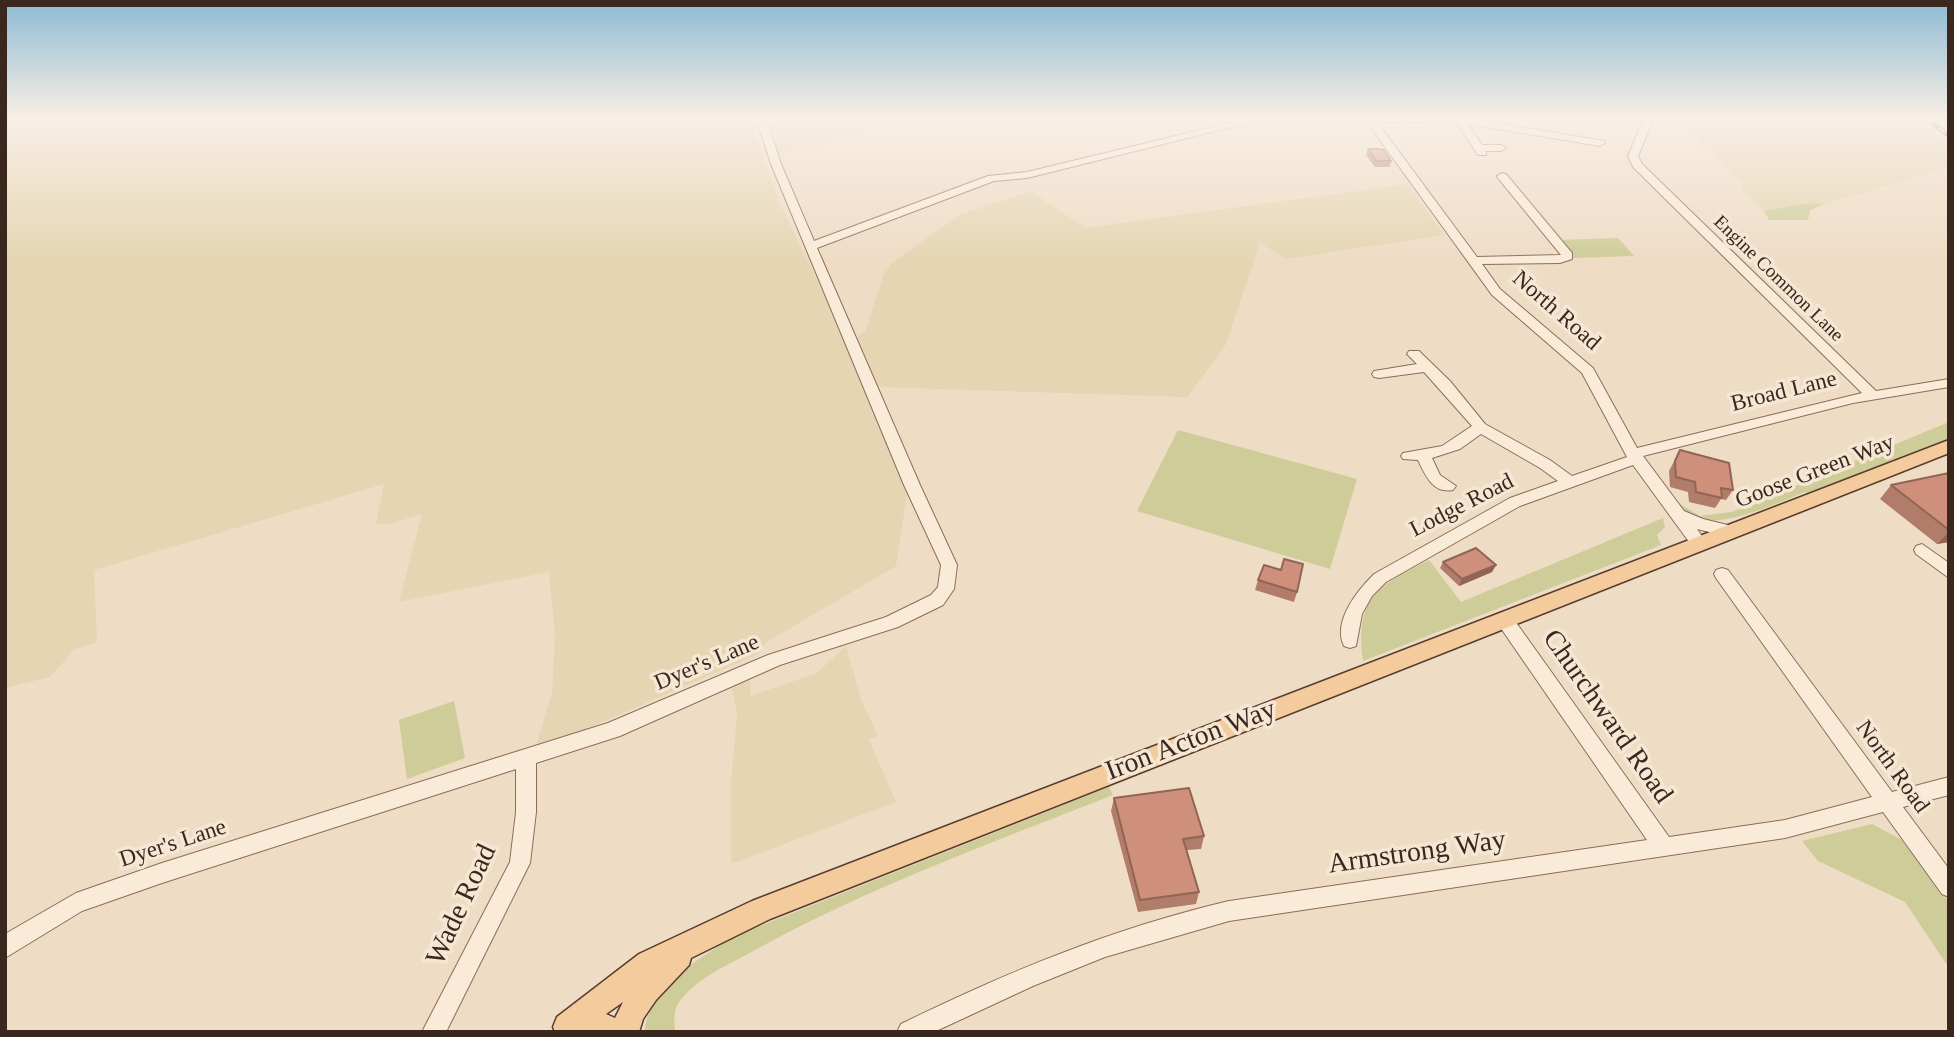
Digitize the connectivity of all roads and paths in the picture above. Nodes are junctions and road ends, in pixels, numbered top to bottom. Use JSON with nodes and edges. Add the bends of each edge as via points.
{"nodes":[{"id":1,"x":777,"y":166,"type":"edge"},
{"id":2,"x":1059,"y":166,"type":"edge"},
{"id":3,"x":1404,"y":166,"type":"edge"},
{"id":4,"x":1640,"y":166,"type":"edge"},
{"id":5,"x":1502,"y":176,"type":"dead end"},
{"id":6,"x":812,"y":246,"type":"junction"},
{"id":7,"x":1471,"y":261,"type":"junction"},
{"id":8,"x":1414,"y":354,"type":"dead end"},
{"id":9,"x":1428,"y":367,"type":"junction"},
{"id":10,"x":1379,"y":374,"type":"dead end"},
{"id":11,"x":1949,"y":383,"type":"edge"},
{"id":12,"x":1872,"y":395,"type":"junction"},
{"id":13,"x":1480,"y":427,"type":"junction"},
{"id":14,"x":1949,"y":446,"type":"edge"},
{"id":15,"x":1635,"y":457,"type":"junction"},
{"id":16,"x":1569,"y":482,"type":"junction"},
{"id":17,"x":1448,"y":486,"type":"dead end"},
{"id":18,"x":1676,"y":514,"type":"junction"},
{"id":19,"x":1730,"y":531,"type":"junction"},
{"id":20,"x":1698,"y":542,"type":"junction"},
{"id":21,"x":1922,"y":550,"type":"dead end"},
{"id":22,"x":1949,"y":572,"type":"edge"},
{"id":23,"x":1722,"y":574,"type":"dead end"},
{"id":24,"x":1504,"y":619,"type":"junction"},
{"id":25,"x":1350,"y":641,"type":"dead end"},
{"id":26,"x":526,"y":756,"type":"junction"},
{"id":27,"x":1949,"y":786,"type":"edge"},
{"id":28,"x":1889,"y":803,"type":"junction"},
{"id":29,"x":1665,"y":848,"type":"junction"},
{"id":30,"x":1949,"y":887,"type":"edge"},
{"id":31,"x":5,"y":947,"type":"edge"},
{"id":32,"x":687,"y":947,"type":"junction"},
{"id":33,"x":562,"y":1029,"type":"edge"},
{"id":34,"x":434,"y":1032,"type":"edge"},
{"id":35,"x":614,"y":1032,"type":"edge"},
{"id":36,"x":625,"y":1032,"type":"edge"},
{"id":37,"x":909,"y":1032,"type":"edge"}],
"edges":[{"from":1,"to":6,"type":"street","name":"Dyer's Lane"},
{"from":2,"to":6,"type":"street","via":[[992,178]]},
{"from":3,"to":7,"type":"street","name":"North Road"},
{"from":4,"to":12,"type":"street","name":"Engine Common Lane"},
{"from":5,"to":7,"type":"street","via":[[1567,256],[1560,260]]},
{"from":6,"to":26,"type":"street","name":"Dyer's Lane","via":[[949,565],[946,589],[937,600],[892,622],[774,660],[613,730]]},
{"from":7,"to":15,"type":"street","name":"North Road","via":[[1503,300],[1588,371]]},
{"from":8,"to":9,"type":"street"},
{"from":9,"to":10,"type":"street"},
{"from":9,"to":13,"type":"street"},
{"from":11,"to":12,"type":"street","name":"Broad Lane"},
{"from":12,"to":15,"type":"street","name":"Broad Lane"},
{"from":13,"to":16,"type":"street"},
{"from":13,"to":17,"type":"street","via":[[1460,445],[1415,455],[1434,478]]},
{"from":14,"to":19,"type":"main road","name":"Goose Green Way"},
{"from":15,"to":16,"type":"street","name":"Lodge Road"},
{"from":15,"to":18,"type":"street","name":"North Road"},
{"from":16,"to":25,"type":"street","name":"Lodge Road","via":[[1500,508],[1380,578],[1353,614]]},
{"from":18,"to":19,"type":"street"},
{"from":18,"to":20,"type":"street","name":"North Road"},
{"from":19,"to":20,"type":"main road","name":"Goose Green Way"},
{"from":20,"to":24,"type":"main road","name":"Iron Acton Way"},
{"from":21,"to":22,"type":"street"},
{"from":23,"to":28,"type":"street","name":"North Road"},
{"from":24,"to":29,"type":"street","name":"Churchward Road"},
{"from":24,"to":32,"type":"main road","name":"Iron Acton Way","via":[[773,905]]},
{"from":26,"to":31,"type":"street","name":"Dyer's Lane","via":[[76,903]]},
{"from":26,"to":34,"type":"street","name":"Wade Road","via":[[520,863]]},
{"from":27,"to":28,"type":"street","name":"Armstrong Way"},
{"from":28,"to":29,"type":"street","name":"Armstrong Way","via":[[1785,829]]},
{"from":28,"to":30,"type":"street","name":"North Road"},
{"from":29,"to":37,"type":"street","name":"Armstrong Way","via":[[1197,918],[1046,967]]},
{"from":32,"to":33,"type":"main road","name":"Iron Acton Way","via":[[636,973]]},
{"from":32,"to":36,"type":"main road","name":"Iron Acton Way","via":[[642,995]]},
{"from":33,"to":35,"type":"main road","via":[[585,1023]]}]}
